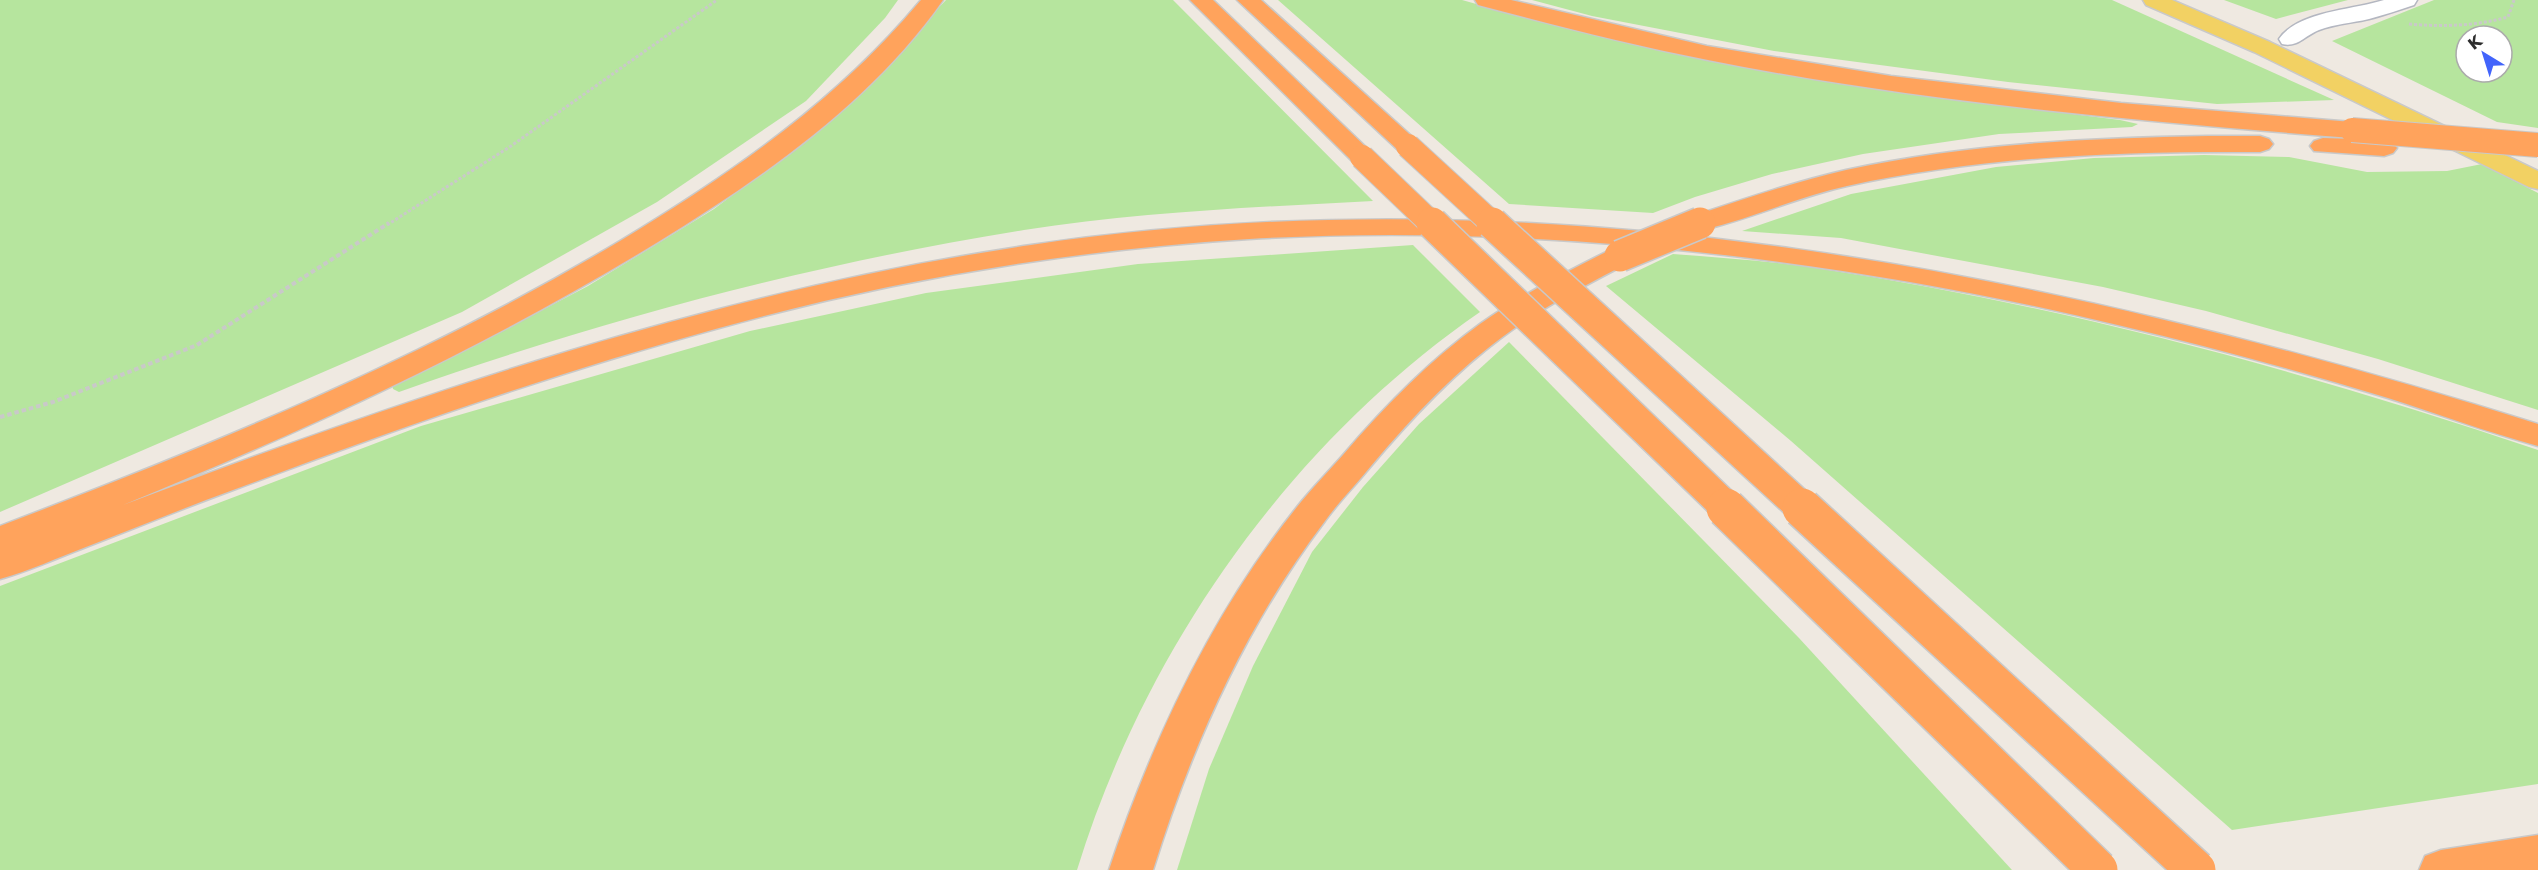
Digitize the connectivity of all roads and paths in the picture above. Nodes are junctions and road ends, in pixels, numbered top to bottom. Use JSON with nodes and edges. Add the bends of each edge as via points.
{"nodes":[{"id":1,"x":717,"y":0,"type":"edge"},
{"id":2,"x":932,"y":0,"type":"edge"},
{"id":3,"x":1201,"y":0,"type":"edge"},
{"id":4,"x":1248,"y":0,"type":"edge"},
{"id":5,"x":1486,"y":0,"type":"edge"},
{"id":6,"x":2154,"y":0,"type":"edge"},
{"id":7,"x":2194,"y":0,"type":"edge"},
{"id":8,"x":2406,"y":0,"type":"edge"},
{"id":9,"x":2514,"y":0,"type":"edge"},
{"id":10,"x":2368,"y":12,"type":"junction"},
{"id":11,"x":2289,"y":39,"type":"junction"},
{"id":12,"x":2262,"y":47,"type":"junction"},
{"id":13,"x":2420,"y":99,"type":"dead end"},
{"id":14,"x":2452,"y":114,"type":"dead end"},
{"id":15,"x":2538,"y":145,"type":"edge"},
{"id":16,"x":2538,"y":155,"type":"edge"},
{"id":17,"x":2538,"y":160,"type":"edge"},
{"id":18,"x":2538,"y":181,"type":"edge"},
{"id":19,"x":0,"y":417,"type":"edge"},
{"id":20,"x":2538,"y":435,"type":"edge"},
{"id":21,"x":0,"y":540,"type":"edge"},
{"id":22,"x":0,"y":566,"type":"edge"},
{"id":23,"x":2538,"y":855,"type":"edge"},
{"id":24,"x":1131,"y":870,"type":"edge"},
{"id":25,"x":2097,"y":870,"type":"edge"},
{"id":26,"x":2196,"y":870,"type":"edge"},
{"id":27,"x":2441,"y":870,"type":"edge"}],
"edges":[{"from":1,"to":19,"type":"path","via":[[511,146],[198,345],[53,402]]},
{"from":2,"to":21,"type":"highway","via":[[888,52],[794,136],[722,189],[572,282],[470,337],[309,413],[141,486]]},
{"from":3,"to":25,"type":"highway","bridge":true},
{"from":4,"to":26,"type":"highway","bridge":true},
{"from":5,"to":15,"type":"highway","bridge":true,"via":[[1736,58],[1869,80],[2125,112]]},
{"from":6,"to":12,"type":"main road"},
{"from":7,"to":11,"type":"main road"},
{"from":8,"to":10,"type":"street"},
{"from":9,"to":10,"type":"path","via":[[2508,17],[2481,25],[2435,27],[2397,23]]},
{"from":10,"to":11,"type":"street","via":[[2324,33]]},
{"from":11,"to":12,"type":"main road"},
{"from":11,"to":13,"type":"main road"},
{"from":12,"to":18,"type":"main road"},
{"from":14,"to":16,"type":"main road"},
{"from":17,"to":24,"type":"highway","bridge":true,"via":[[2384,148],[2203,143],[2019,150],[1845,178],[1703,222],[1620,256],[1544,295],[1490,331],[1439,373],[1385,428],[1307,519],[1260,588],[1201,688]]},
{"from":20,"to":22,"type":"highway","via":[[2362,379],[2217,339],[2029,296],[1861,265],[1760,251],[1594,236],[1394,226],[1291,229],[1161,238],[920,272],[698,323],[433,404]]},
{"from":23,"to":27,"type":"highway"}]}
